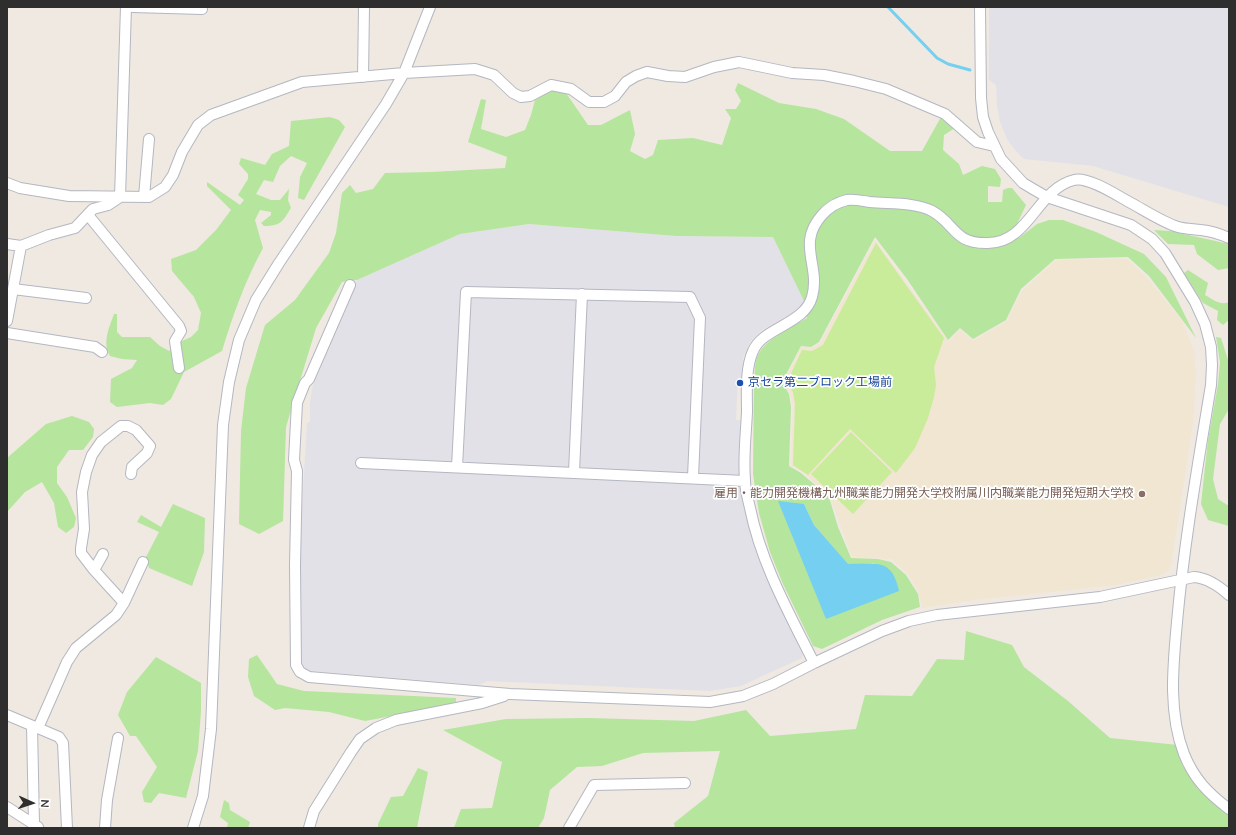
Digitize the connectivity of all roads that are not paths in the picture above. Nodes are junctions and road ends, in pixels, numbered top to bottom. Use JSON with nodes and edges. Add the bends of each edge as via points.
{"nodes":[{"id":1,"x":126,"y":7,"type":"edge"},
{"id":2,"x":134,"y":7,"type":"edge"},
{"id":3,"x":364,"y":7,"type":"edge"},
{"id":4,"x":430,"y":7,"type":"edge"},
{"id":5,"x":980,"y":7,"type":"edge"},
{"id":6,"x":202,"y":9,"type":"dead end"},
{"id":7,"x":404,"y":73,"type":"junction"},
{"id":8,"x":363,"y":77,"type":"junction"},
{"id":9,"x":149,"y":139,"type":"dead end"},
{"id":10,"x":994,"y":146,"type":"junction"},
{"id":11,"x":7,"y":183,"type":"edge"},
{"id":12,"x":144,"y":196,"type":"junction"},
{"id":13,"x":120,"y":197,"type":"junction"},
{"id":14,"x":1046,"y":198,"type":"junction"},
{"id":15,"x":88,"y":215,"type":"junction"},
{"id":16,"x":1229,"y":238,"type":"edge"},
{"id":17,"x":7,"y":244,"type":"edge"},
{"id":18,"x":21,"y":246,"type":"junction"},
{"id":19,"x":350,"y":284,"type":"dead end"},
{"id":20,"x":13,"y":289,"type":"junction"},
{"id":21,"x":582,"y":294,"type":"junction"},
{"id":22,"x":86,"y":298,"type":"dead end"},
{"id":23,"x":7,"y":321,"type":"edge"},
{"id":24,"x":7,"y":333,"type":"edge"},
{"id":25,"x":102,"y":352,"type":"dead end"},
{"id":26,"x":179,"y":368,"type":"dead end"},
{"id":27,"x":361,"y":463,"type":"dead end"},
{"id":28,"x":457,"y":467,"type":"junction"},
{"id":29,"x":574,"y":472,"type":"junction"},
{"id":30,"x":130,"y":474,"type":"dead end"},
{"id":31,"x":693,"y":477,"type":"junction"},
{"id":32,"x":744,"y":481,"type":"junction"},
{"id":33,"x":103,"y":554,"type":"dead end"},
{"id":34,"x":143,"y":562,"type":"dead end"},
{"id":35,"x":94,"y":570,"type":"junction"},
{"id":36,"x":1181,"y":580,"type":"junction"},
{"id":37,"x":1229,"y":595,"type":"edge"},
{"id":38,"x":124,"y":603,"type":"junction"},
{"id":39,"x":814,"y":662,"type":"junction"},
{"id":40,"x":510,"y":694,"type":"junction"},
{"id":41,"x":7,"y":715,"type":"edge"},
{"id":42,"x":35,"y":727,"type":"junction"},
{"id":43,"x":118,"y":738,"type":"dead end"},
{"id":44,"x":685,"y":782,"type":"dead end"},
{"id":45,"x":7,"y":807,"type":"edge"},
{"id":46,"x":1229,"y":809,"type":"edge"},
{"id":47,"x":34,"y":826,"type":"edge"},
{"id":48,"x":67,"y":828,"type":"edge"},
{"id":49,"x":105,"y":828,"type":"edge"},
{"id":50,"x":193,"y":828,"type":"edge"},
{"id":51,"x":309,"y":828,"type":"edge"},
{"id":52,"x":569,"y":828,"type":"edge"}],
"edges":[{"from":1,"to":13,"type":"street"},
{"from":2,"to":6,"type":"street"},
{"from":3,"to":8,"type":"street"},
{"from":4,"to":7,"type":"street"},
{"from":5,"to":10,"type":"street","via":[[981,98],[983,117]]},
{"from":7,"to":8,"type":"street"},
{"from":7,"to":10,"type":"street","via":[[475,69],[494,75],[521,97],[530,96],[551,85],[571,89],[589,102],[604,102],[616,96],[626,82],[647,72],[684,77],[739,62],[792,73],[846,79],[886,89],[945,114],[978,142]]},
{"from":7,"to":50,"type":"street","via":[[256,300],[239,340],[229,382],[223,425],[211,729],[203,796]]},
{"from":8,"to":12,"type":"street","via":[[302,82],[211,115],[198,125],[165,187],[149,197]]},
{"from":9,"to":12,"type":"street"},
{"from":10,"to":14,"type":"street","via":[[1001,159],[1023,183]]},
{"from":11,"to":13,"type":"street","via":[[20,188],[69,196]]},
{"from":12,"to":13,"type":"street"},
{"from":13,"to":15,"type":"street","via":[[108,205],[93,209]]},
{"from":14,"to":16,"type":"street","via":[[1062,184],[1076,179],[1104,188],[1175,227],[1205,231]]},
{"from":14,"to":32,"type":"street","via":[[1022,228],[1006,239],[988,243],[973,243],[964,239],[939,216],[918,206],[845,200],[828,209],[810,236],[814,276],[811,301],[795,318],[762,339],[754,347],[750,358]]},
{"from":14,"to":36,"type":"street","via":[[1131,225],[1152,239],[1165,253],[1195,302],[1205,324],[1211,347],[1211,385]]},
{"from":15,"to":18,"type":"street","via":[[75,228]]},
{"from":15,"to":26,"type":"street","via":[[179,326],[180,331],[175,341]]},
{"from":17,"to":18,"type":"street"},
{"from":18,"to":20,"type":"street"},
{"from":19,"to":40,"type":"street","via":[[297,403],[294,460],[297,471],[296,665],[300,672],[309,677]]},
{"from":20,"to":22,"type":"street"},
{"from":20,"to":23,"type":"street"},
{"from":21,"to":28,"type":"street","via":[[466,292]]},
{"from":21,"to":29,"type":"street"},
{"from":21,"to":31,"type":"street","via":[[690,297],[700,318]]},
{"from":24,"to":25,"type":"street","via":[[95,347]]},
{"from":27,"to":28,"type":"street"},
{"from":28,"to":29,"type":"street"},
{"from":29,"to":31,"type":"street"},
{"from":30,"to":35,"type":"street","via":[[132,467],[147,453],[150,446],[136,430],[122,426],[101,442],[92,455],[82,492],[84,529],[80,548]]},
{"from":31,"to":32,"type":"street"},
{"from":32,"to":39,"type":"street","via":[[756,532],[767,564]]},
{"from":33,"to":35,"type":"street"},
{"from":34,"to":38,"type":"street"},
{"from":35,"to":38,"type":"street"},
{"from":36,"to":37,"type":"street","via":[[1203,578],[1222,588]]},
{"from":36,"to":39,"type":"street","via":[[1100,597],[937,615],[882,631]]},
{"from":36,"to":46,"type":"street","via":[[1173,689],[1175,721],[1183,753],[1192,773],[1206,790]]},
{"from":38,"to":42,"type":"street","via":[[116,615],[76,648]]},
{"from":39,"to":40,"type":"street","via":[[743,696],[710,702]]},
{"from":40,"to":51,"type":"street","via":[[396,720],[376,728],[360,739],[351,752],[314,811]]},
{"from":41,"to":42,"type":"street"},
{"from":42,"to":47,"type":"street"},
{"from":42,"to":48,"type":"street","via":[[59,737],[63,743]]},
{"from":43,"to":49,"type":"street"},
{"from":44,"to":52,"type":"street","via":[[594,786]]},
{"from":45,"to":47,"type":"street"}]}
